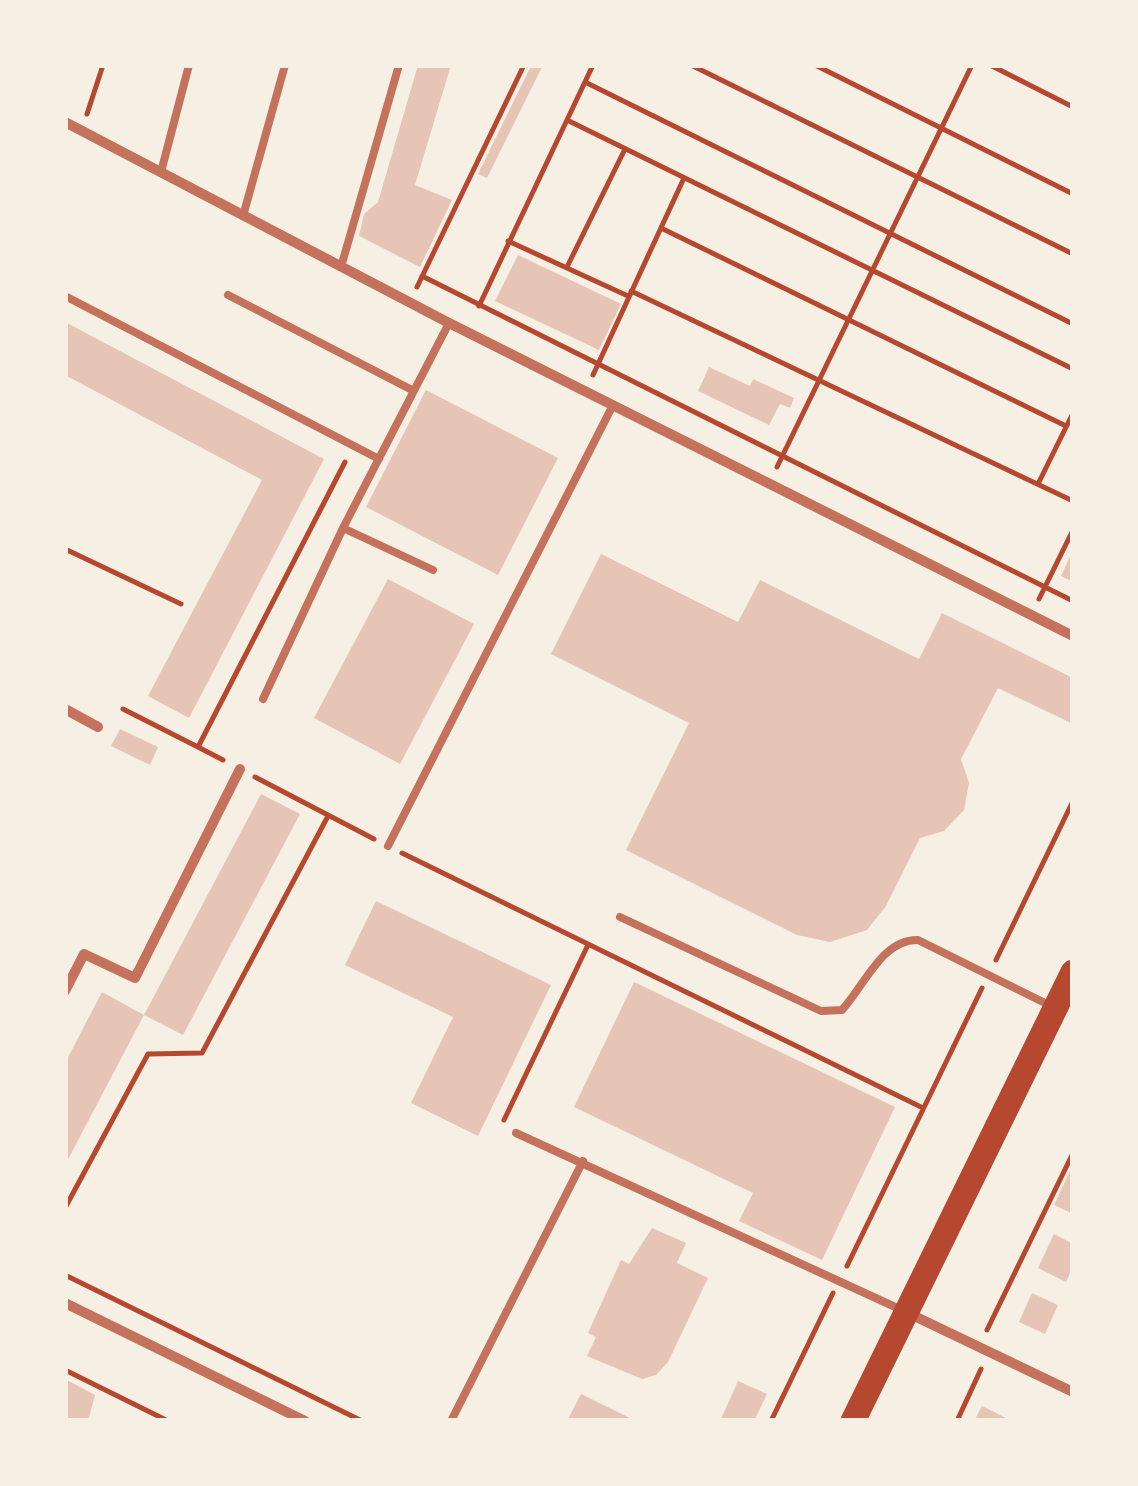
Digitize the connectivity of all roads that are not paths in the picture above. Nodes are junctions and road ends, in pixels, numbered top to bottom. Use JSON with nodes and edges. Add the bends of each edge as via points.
{"nodes":[{"id":1,"x":189,"y":65,"type":"edge"},
{"id":2,"x":285,"y":65,"type":"edge"},
{"id":3,"x":398,"y":65,"type":"edge"},
{"id":4,"x":65,"y":122,"type":"edge"},
{"id":5,"x":161,"y":172,"type":"junction"},
{"id":6,"x":243,"y":216,"type":"junction"},
{"id":7,"x":340,"y":266,"type":"junction"},
{"id":8,"x":65,"y":296,"type":"edge"},
{"id":9,"x":228,"y":296,"type":"dead end"},
{"id":10,"x":449,"y":323,"type":"junction"},
{"id":11,"x":412,"y":390,"type":"junction"},
{"id":12,"x":613,"y":405,"type":"junction"},
{"id":13,"x":378,"y":459,"type":"junction"},
{"id":14,"x":342,"y":528,"type":"junction"},
{"id":15,"x":433,"y":570,"type":"dead end"},
{"id":16,"x":1073,"y":636,"type":"edge"},
{"id":17,"x":263,"y":699,"type":"dead end"},
{"id":18,"x":65,"y":710,"type":"edge"},
{"id":19,"x":98,"y":726,"type":"dead end"},
{"id":20,"x":240,"y":769,"type":"road end"},
{"id":21,"x":388,"y":846,"type":"road end"},
{"id":22,"x":620,"y":917,"type":"dead end"},
{"id":23,"x":1073,"y":972,"type":"edge"},
{"id":24,"x":65,"y":992,"type":"edge"},
{"id":25,"x":1055,"y":1008,"type":"junction"},
{"id":26,"x":516,"y":1133,"type":"road end"},
{"id":27,"x":584,"y":1161,"type":"junction"},
{"id":28,"x":65,"y":1303,"type":"edge"},
{"id":29,"x":908,"y":1313,"type":"junction"},
{"id":30,"x":1073,"y":1392,"type":"edge"},
{"id":31,"x":305,"y":1421,"type":"edge"},
{"id":32,"x":451,"y":1421,"type":"edge"},
{"id":33,"x":853,"y":1421,"type":"edge"}],
"edges":[{"from":1,"to":5,"type":"lane"},
{"from":2,"to":6,"type":"lane"},
{"from":3,"to":7,"type":"lane"},
{"from":4,"to":5,"type":"street"},
{"from":5,"to":6,"type":"street"},
{"from":6,"to":7,"type":"street"},
{"from":7,"to":10,"type":"street"},
{"from":8,"to":13,"type":"lane"},
{"from":9,"to":11,"type":"lane"},
{"from":10,"to":11,"type":"lane"},
{"from":10,"to":12,"type":"street"},
{"from":11,"to":13,"type":"lane"},
{"from":12,"to":16,"type":"street"},
{"from":12,"to":21,"type":"lane"},
{"from":13,"to":14,"type":"lane"},
{"from":14,"to":15,"type":"lane"},
{"from":14,"to":17,"type":"lane"},
{"from":18,"to":19,"type":"street"},
{"from":20,"to":24,"type":"street","via":[[135,978],[84,954]]},
{"from":22,"to":25,"type":"lane","via":[[821,1011],[842,1010],[902,940],[918,940]]},
{"from":23,"to":25,"type":"main road"},
{"from":25,"to":29,"type":"main road"},
{"from":26,"to":27,"type":"lane"},
{"from":27,"to":29,"type":"lane"},
{"from":27,"to":32,"type":"lane"},
{"from":28,"to":31,"type":"street"},
{"from":29,"to":30,"type":"street"},
{"from":29,"to":33,"type":"main road"}]}
